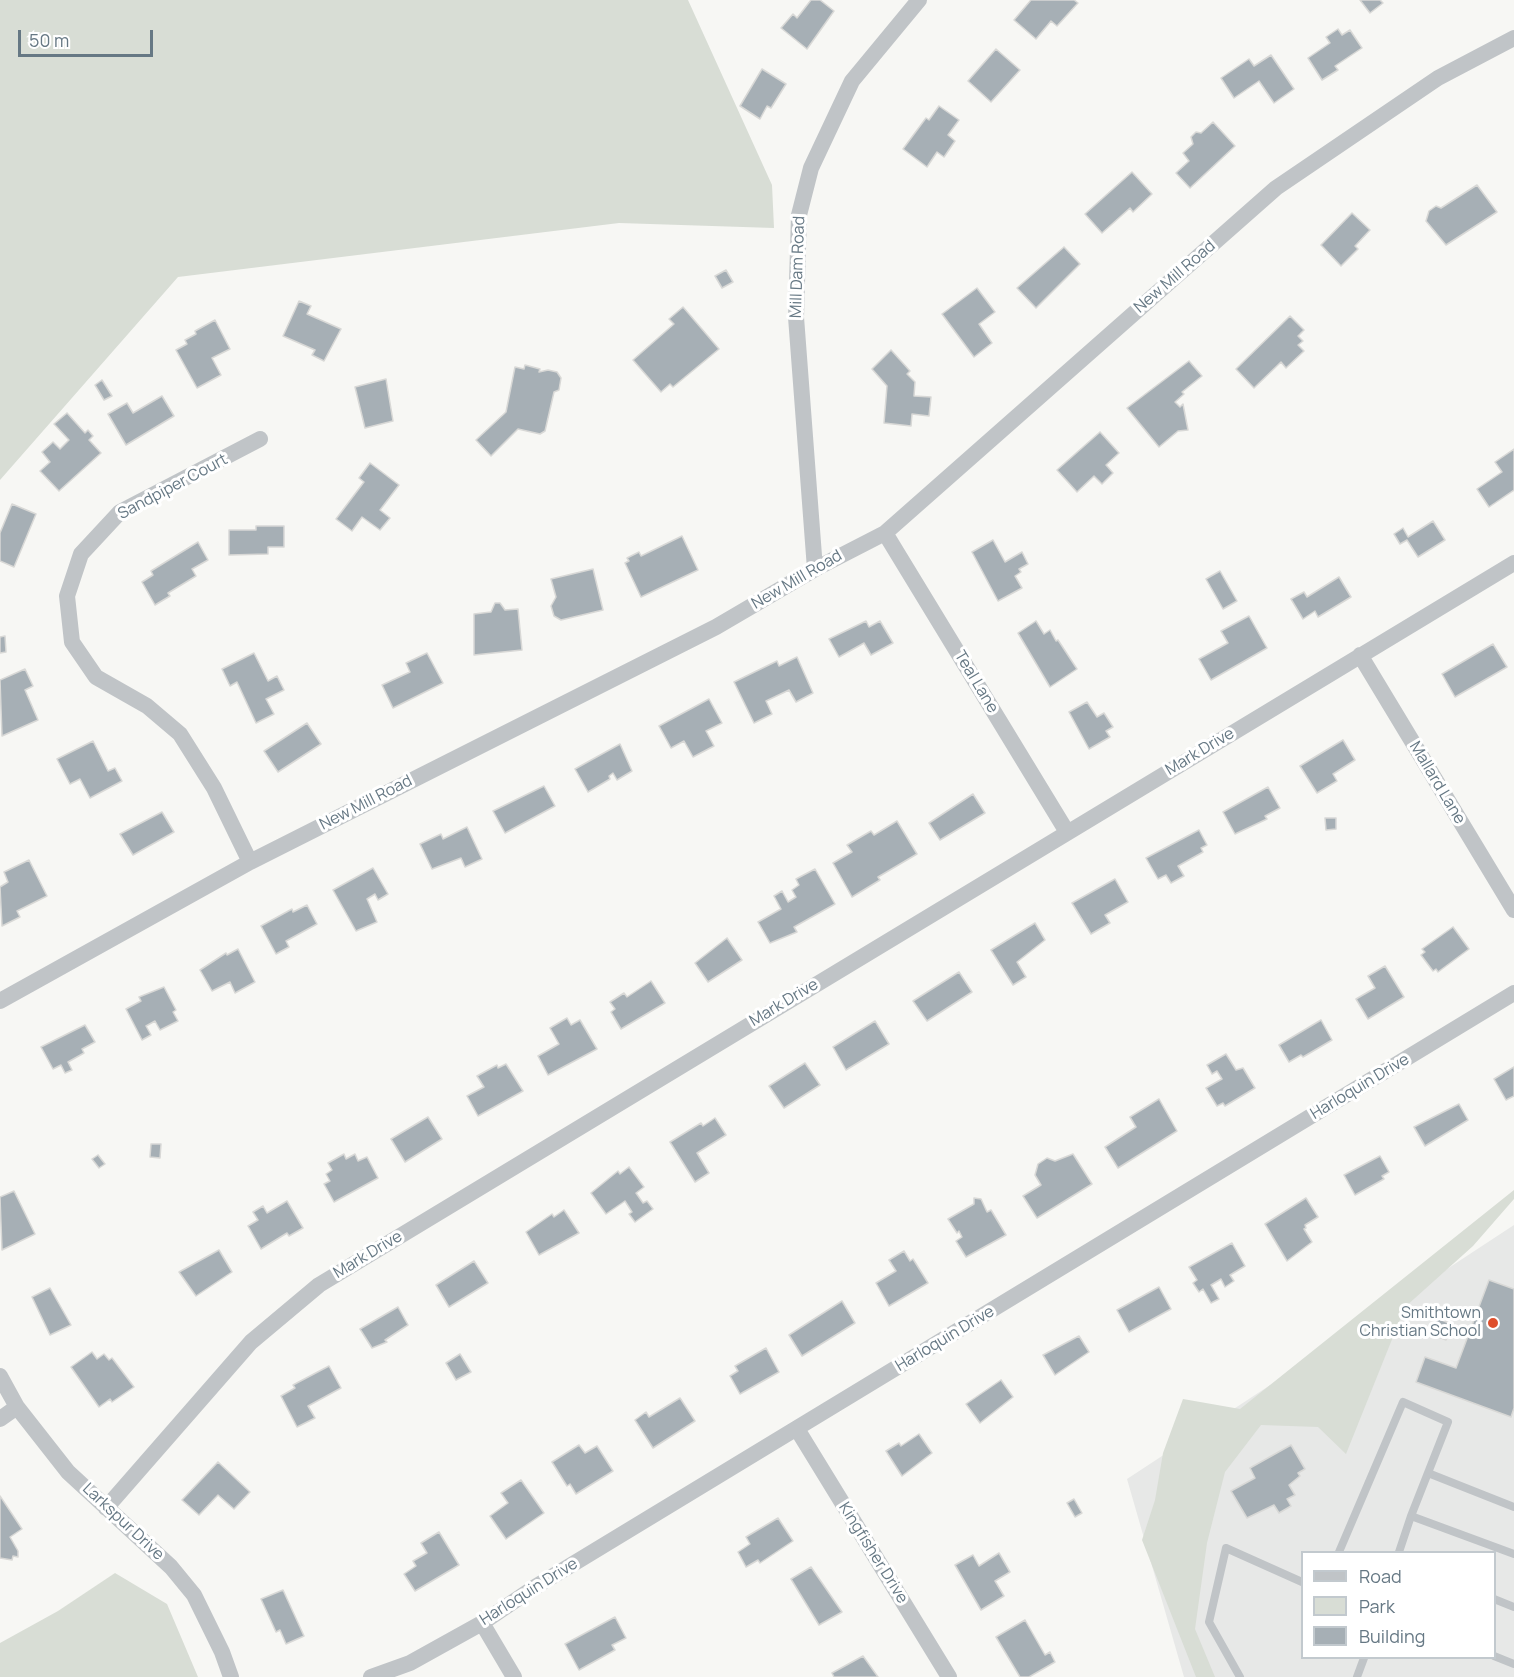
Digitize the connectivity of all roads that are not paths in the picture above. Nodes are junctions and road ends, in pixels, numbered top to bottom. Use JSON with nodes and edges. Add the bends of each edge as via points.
{"nodes":[{"id":1,"x":919,"y":0,"type":"edge"},
{"id":2,"x":1514,"y":38,"type":"edge"},
{"id":3,"x":261,"y":439,"type":"dead end"},
{"id":4,"x":885,"y":533,"type":"junction"},
{"id":5,"x":1514,"y":562,"type":"edge"},
{"id":6,"x":815,"y":569,"type":"junction"},
{"id":7,"x":1360,"y":655,"type":"junction"},
{"id":8,"x":1067,"y":832,"type":"junction"},
{"id":9,"x":250,"y":862,"type":"junction"},
{"id":10,"x":1514,"y":910,"type":"edge"},
{"id":11,"x":1514,"y":993,"type":"edge"},
{"id":12,"x":0,"y":1001,"type":"edge"},
{"id":13,"x":0,"y":1376,"type":"edge"},
{"id":14,"x":17,"y":1407,"type":"junction"},
{"id":15,"x":0,"y":1419,"type":"edge"},
{"id":16,"x":797,"y":1429,"type":"junction"},
{"id":17,"x":1428,"y":1473,"type":"junction"},
{"id":18,"x":1514,"y":1507,"type":"edge"},
{"id":19,"x":106,"y":1508,"type":"junction"},
{"id":20,"x":1411,"y":1516,"type":"junction"},
{"id":21,"x":1340,"y":1551,"type":"edge"},
{"id":22,"x":1400,"y":1551,"type":"edge"},
{"id":23,"x":1514,"y":1554,"type":"edge"},
{"id":24,"x":1301,"y":1582,"type":"edge"},
{"id":25,"x":1496,"y":1600,"type":"edge"},
{"id":26,"x":1514,"y":1606,"type":"edge"},
{"id":27,"x":482,"y":1623,"type":"junction"},
{"id":28,"x":1496,"y":1657,"type":"edge"},
{"id":29,"x":1364,"y":1659,"type":"edge"},
{"id":30,"x":1514,"y":1664,"type":"edge"},
{"id":31,"x":231,"y":1677,"type":"edge"},
{"id":32,"x":371,"y":1677,"type":"edge"},
{"id":33,"x":514,"y":1677,"type":"edge"},
{"id":34,"x":950,"y":1677,"type":"edge"},
{"id":35,"x":1240,"y":1677,"type":"edge"},
{"id":36,"x":1357,"y":1677,"type":"edge"}],
"edges":[{"from":1,"to":6,"type":"street","name":"Mill Dam Road","via":[[852,81],[811,168],[799,215],[796,317]]},
{"from":2,"to":4,"type":"street","name":"New Mill Road","via":[[1438,78],[1276,188]]},
{"from":3,"to":9,"type":"street","name":"Sandpiper Court","via":[[120,512],[81,554],[68,596],[72,642],[96,677],[147,706],[180,734],[214,788]]},
{"from":4,"to":6,"type":"street","name":"New Mill Road"},
{"from":4,"to":8,"type":"street","name":"Teal Lane"},
{"from":5,"to":7,"type":"street","name":"Mark Drive"},
{"from":6,"to":9,"type":"street","name":"New Mill Road","via":[[716,627]]},
{"from":7,"to":8,"type":"street","name":"Mark Drive"},
{"from":7,"to":10,"type":"street","name":"Mallard Lane"},
{"from":8,"to":19,"type":"street","name":"Mark Drive","via":[[320,1285],[251,1342]]},
{"from":9,"to":12,"type":"street","name":"New Mill Road"},
{"from":11,"to":16,"type":"street","name":"Harloquin Drive"},
{"from":13,"to":14,"type":"street","name":"Larkspur Drive"},
{"from":14,"to":15,"type":"street"},
{"from":14,"to":19,"type":"street","name":"Larkspur Drive","via":[[68,1472]]},
{"from":16,"to":27,"type":"street","name":"Harloquin Drive"},
{"from":16,"to":34,"type":"street","name":"Kingfisher Drive"},
{"from":17,"to":18,"type":"lane"},
{"from":17,"to":20,"type":"lane"},
{"from":17,"to":21,"type":"lane","via":[[1448,1422],[1402,1402]]},
{"from":19,"to":31,"type":"street","name":"Larkspur Drive","via":[[171,1567],[194,1595]]},
{"from":20,"to":22,"type":"lane"},
{"from":20,"to":23,"type":"lane"},
{"from":24,"to":35,"type":"lane","via":[[1226,1548],[1209,1622]]},
{"from":25,"to":26,"type":"lane"},
{"from":27,"to":32,"type":"street","name":"Harloquin Drive","via":[[410,1663]]},
{"from":27,"to":33,"type":"street"},
{"from":28,"to":30,"type":"lane"},
{"from":29,"to":36,"type":"lane"}]}
